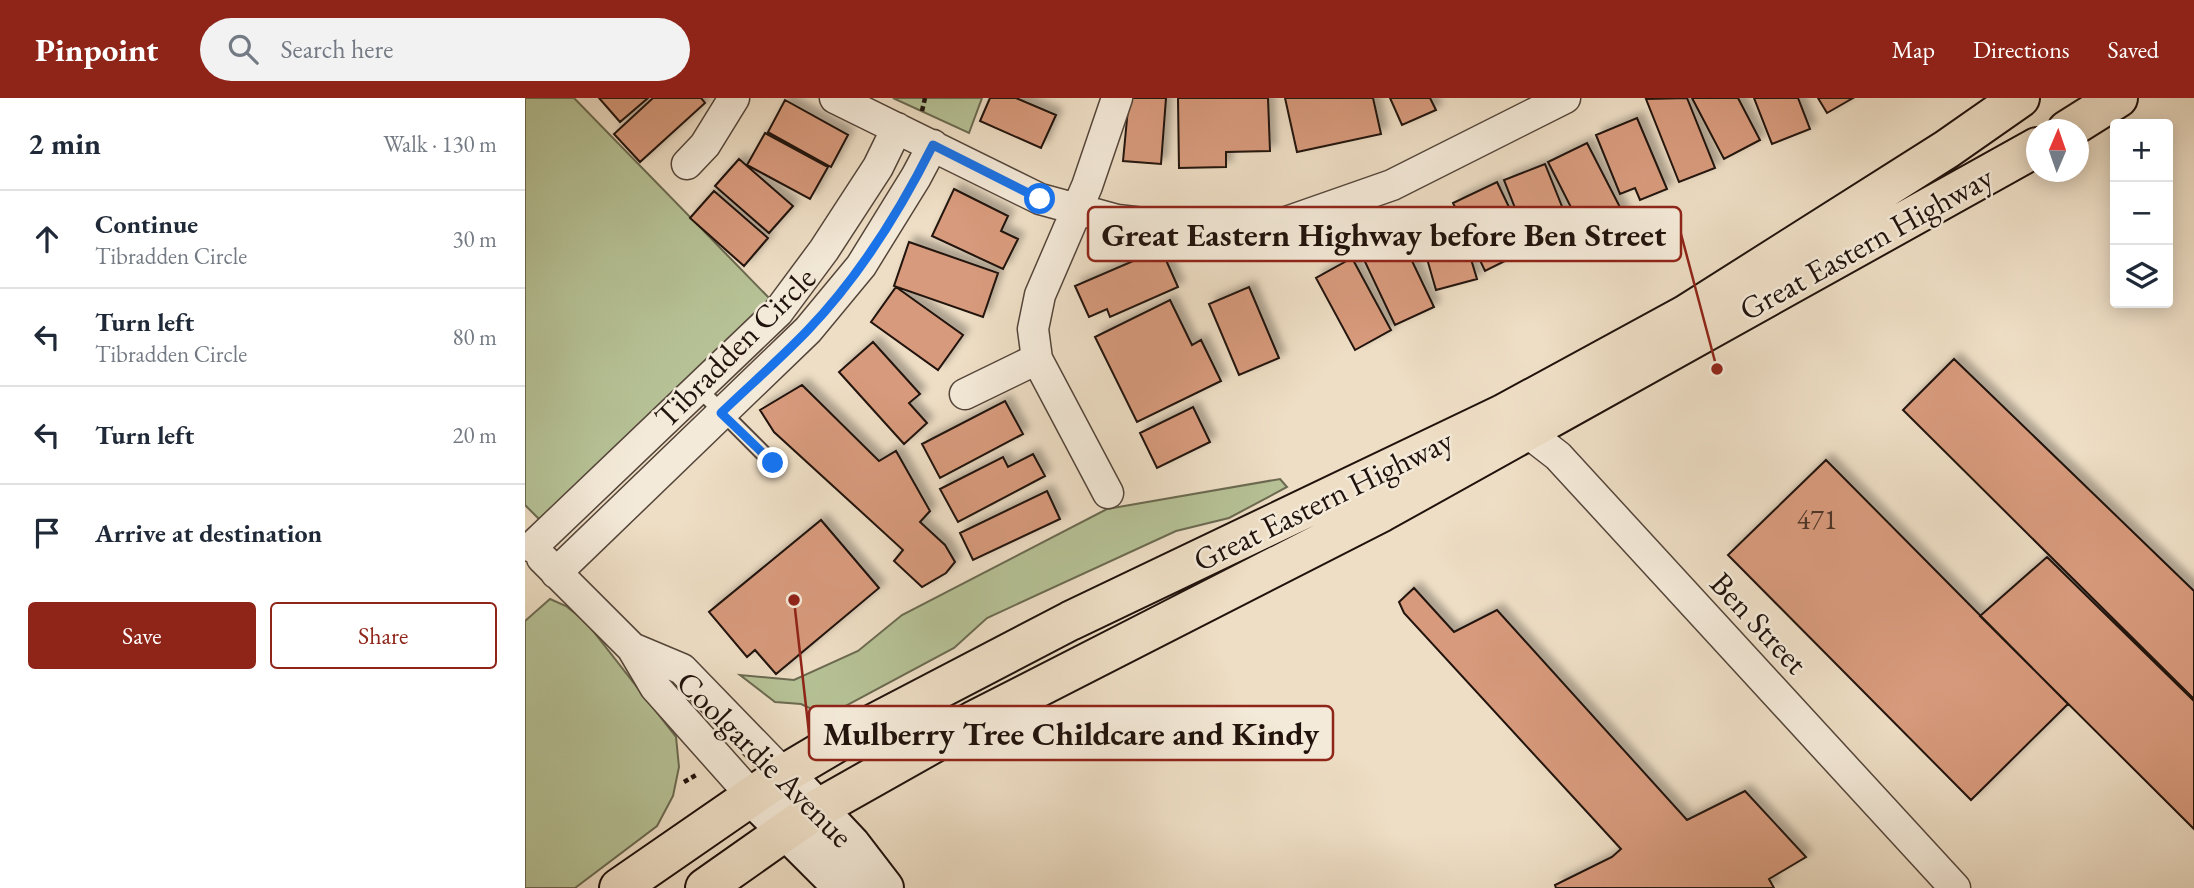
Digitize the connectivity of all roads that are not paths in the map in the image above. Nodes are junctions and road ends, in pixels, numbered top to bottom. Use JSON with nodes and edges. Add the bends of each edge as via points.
{"nodes":[{"id":1,"x":734,"y":98,"type":"edge"},
{"id":2,"x":835,"y":98,"type":"edge"},
{"id":3,"x":1117,"y":98,"type":"edge"},
{"id":4,"x":1565,"y":98,"type":"edge"},
{"id":5,"x":2020,"y":98,"type":"edge"},
{"id":6,"x":2118,"y":98,"type":"edge"},
{"id":7,"x":2085,"y":119,"type":"edge"},
{"id":8,"x":897,"y":128,"type":"junction"},
{"id":9,"x":933,"y":145,"type":"junction"},
{"id":10,"x":2026,"y":152,"type":"edge"},
{"id":11,"x":687,"y":164,"type":"dead end"},
{"id":12,"x":1077,"y":211,"type":"junction"},
{"id":13,"x":1037,"y":359,"type":"junction"},
{"id":14,"x":699,"y":389,"type":"junction"},
{"id":15,"x":965,"y":394,"type":"dead end"},
{"id":16,"x":721,"y":413,"type":"junction"},
{"id":17,"x":1515,"y":423,"type":"junction"},
{"id":18,"x":773,"y":463,"type":"dead end"},
{"id":19,"x":1108,"y":493,"type":"dead end"},
{"id":20,"x":528,"y":543,"type":"edge"},
{"id":21,"x":556,"y":573,"type":"junction"},
{"id":22,"x":632,"y":648,"type":"junction"},
{"id":23,"x":784,"y":774,"type":"junction"},
{"id":24,"x":751,"y":796,"type":"junction"},
{"id":25,"x":802,"y":820,"type":"junction"},
{"id":26,"x":619,"y":888,"type":"edge"},
{"id":27,"x":705,"y":888,"type":"edge"},
{"id":28,"x":844,"y":888,"type":"edge"},
{"id":29,"x":884,"y":888,"type":"edge"},
{"id":30,"x":1955,"y":888,"type":"edge"}],
"edges":[{"from":1,"to":11,"type":"street","via":[[705,145]]},
{"from":2,"to":8,"type":"street"},
{"from":3,"to":12,"type":"street"},
{"from":4,"to":12,"type":"street","via":[[1392,185],[1272,227],[1197,229]]},
{"from":5,"to":17,"type":"highway","name":"Great Eastern Highway"},
{"from":6,"to":7,"type":"highway"},
{"from":8,"to":9,"type":"street"},
{"from":8,"to":14,"type":"street","name":"Tibradden Circle","via":[[878,167],[778,312]]},
{"from":9,"to":12,"type":"street","via":[[1040,199]]},
{"from":9,"to":16,"type":"street","name":"Tibradden Circle","via":[[861,266],[808,330]]},
{"from":10,"to":17,"type":"highway","name":"Great Eastern Highway"},
{"from":12,"to":13,"type":"street","via":[[1040,295],[1033,329]]},
{"from":13,"to":15,"type":"street"},
{"from":13,"to":19,"type":"street"},
{"from":14,"to":16,"type":"lane"},
{"from":14,"to":20,"type":"street","name":"Tibradden Circle"},
{"from":16,"to":18,"type":"lane"},
{"from":16,"to":21,"type":"street","name":"Tibradden Circle"},
{"from":17,"to":23,"type":"highway","name":"Great Eastern Highway","via":[[1070,621]]},
{"from":17,"to":25,"type":"highway","name":"Great Eastern Highway","via":[[1382,512],[973,721]]},
{"from":17,"to":30,"type":"street","name":"Ben Street","via":[[1558,456]]},
{"from":20,"to":21,"type":"street","name":"Coolgardie Avenue"},
{"from":21,"to":22,"type":"street","name":"Coolgardie Avenue"},
{"from":22,"to":23,"type":"street","name":"Coolgardie Avenue","via":[[682,669]]},
{"from":22,"to":24,"type":"street","name":"Coolgardie Avenue","via":[[655,687]]},
{"from":23,"to":24,"type":"highway","name":"Great Eastern Highway"},
{"from":23,"to":25,"type":"street","name":"Coolgardie Avenue"},
{"from":24,"to":25,"type":"street","name":"Coolgardie Avenue"},
{"from":24,"to":26,"type":"highway","name":"Great Eastern Highway"},
{"from":25,"to":27,"type":"highway","name":"Great Eastern Highway"},
{"from":25,"to":28,"type":"street","name":"Coolgardie Avenue"},
{"from":25,"to":29,"type":"street","name":"Coolgardie Avenue","via":[[851,845]]}]}
